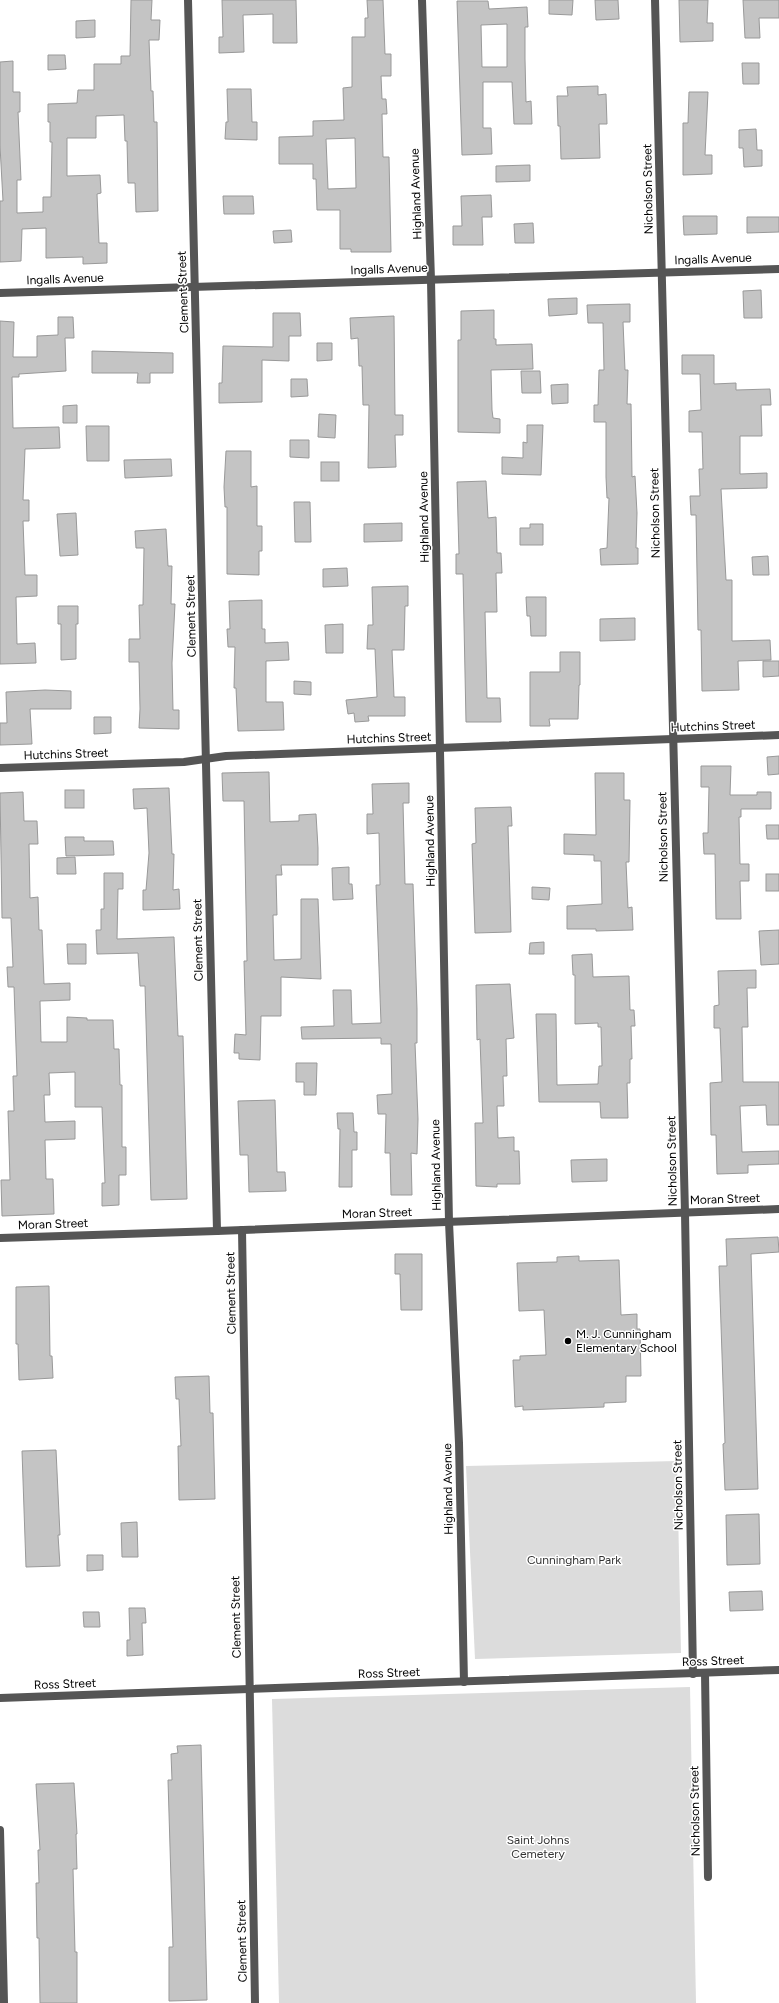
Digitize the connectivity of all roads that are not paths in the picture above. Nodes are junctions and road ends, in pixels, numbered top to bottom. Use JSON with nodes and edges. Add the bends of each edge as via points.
{"nodes":[{"id":1,"x":188,"y":0,"type":"edge"},
{"id":2,"x":422,"y":0,"type":"edge"},
{"id":3,"x":655,"y":0,"type":"edge"},
{"id":4,"x":779,"y":269,"type":"edge"},
{"id":5,"x":662,"y":272,"type":"junction"},
{"id":6,"x":431,"y":280,"type":"junction"},
{"id":7,"x":195,"y":287,"type":"junction"},
{"id":8,"x":0,"y":293,"type":"edge"},
{"id":9,"x":779,"y":736,"type":"edge"},
{"id":10,"x":673,"y":740,"type":"junction"},
{"id":11,"x":441,"y":748,"type":"junction"},
{"id":12,"x":206,"y":759,"type":"junction"},
{"id":13,"x":0,"y":768,"type":"edge"},
{"id":14,"x":779,"y":1209,"type":"edge"},
{"id":15,"x":685,"y":1213,"type":"junction"},
{"id":16,"x":449,"y":1222,"type":"junction"},
{"id":17,"x":242,"y":1230,"type":"junction"},
{"id":18,"x":217,"y":1231,"type":"junction"},
{"id":19,"x":0,"y":1238,"type":"edge"},
{"id":20,"x":779,"y":1670,"type":"edge"},
{"id":21,"x":705,"y":1673,"type":"junction"},
{"id":22,"x":693,"y":1674,"type":"junction"},
{"id":23,"x":464,"y":1682,"type":"junction"},
{"id":24,"x":250,"y":1690,"type":"junction"},
{"id":25,"x":0,"y":1698,"type":"edge"},
{"id":26,"x":0,"y":1830,"type":"edge"},
{"id":27,"x":708,"y":1877,"type":"dead end"},
{"id":28,"x":4,"y":2003,"type":"edge"},
{"id":29,"x":255,"y":2003,"type":"edge"}],
"edges":[{"from":1,"to":7,"type":"street","name":"Clement Street"},
{"from":2,"to":6,"type":"street","name":"Highland Avenue"},
{"from":3,"to":5,"type":"street","name":"Nicholson Street"},
{"from":4,"to":5,"type":"street","name":"Ingalls Avenue"},
{"from":5,"to":6,"type":"street","name":"Ingalls Avenue"},
{"from":5,"to":10,"type":"street","name":"Nicholson Street"},
{"from":6,"to":7,"type":"street","name":"Ingalls Avenue"},
{"from":6,"to":11,"type":"street","name":"Highland Avenue"},
{"from":7,"to":8,"type":"street","name":"Ingalls Avenue"},
{"from":7,"to":12,"type":"street","name":"Clement Street"},
{"from":9,"to":10,"type":"street","name":"Hutchins Street"},
{"from":10,"to":11,"type":"street","name":"Hutchins Street"},
{"from":10,"to":15,"type":"street","name":"Nicholson Street"},
{"from":11,"to":12,"type":"street","name":"Hutchins Street","via":[[226,756]]},
{"from":11,"to":16,"type":"street","name":"Highland Avenue"},
{"from":12,"to":13,"type":"street","name":"Hutchins Street","via":[[184,762]]},
{"from":12,"to":18,"type":"street","name":"Clement Street"},
{"from":14,"to":15,"type":"street","name":"Moran Street"},
{"from":15,"to":16,"type":"street","name":"Moran Street"},
{"from":15,"to":22,"type":"street","name":"Nicholson Street"},
{"from":16,"to":17,"type":"street","name":"Moran Street"},
{"from":16,"to":23,"type":"street","name":"Highland Avenue","via":[[459,1443]]},
{"from":17,"to":18,"type":"street","name":"Moran Street"},
{"from":17,"to":24,"type":"street","name":"Clement Street"},
{"from":18,"to":19,"type":"street","name":"Moran Street"},
{"from":20,"to":21,"type":"street","name":"Ross Street"},
{"from":21,"to":22,"type":"street","name":"Ross Street"},
{"from":21,"to":27,"type":"street","name":"Nicholson Street"},
{"from":22,"to":23,"type":"street","name":"Ross Street"},
{"from":23,"to":24,"type":"street","name":"Ross Street"},
{"from":24,"to":25,"type":"street","name":"Ross Street"},
{"from":24,"to":29,"type":"street","name":"Clement Street"},
{"from":26,"to":28,"type":"street"}]}
